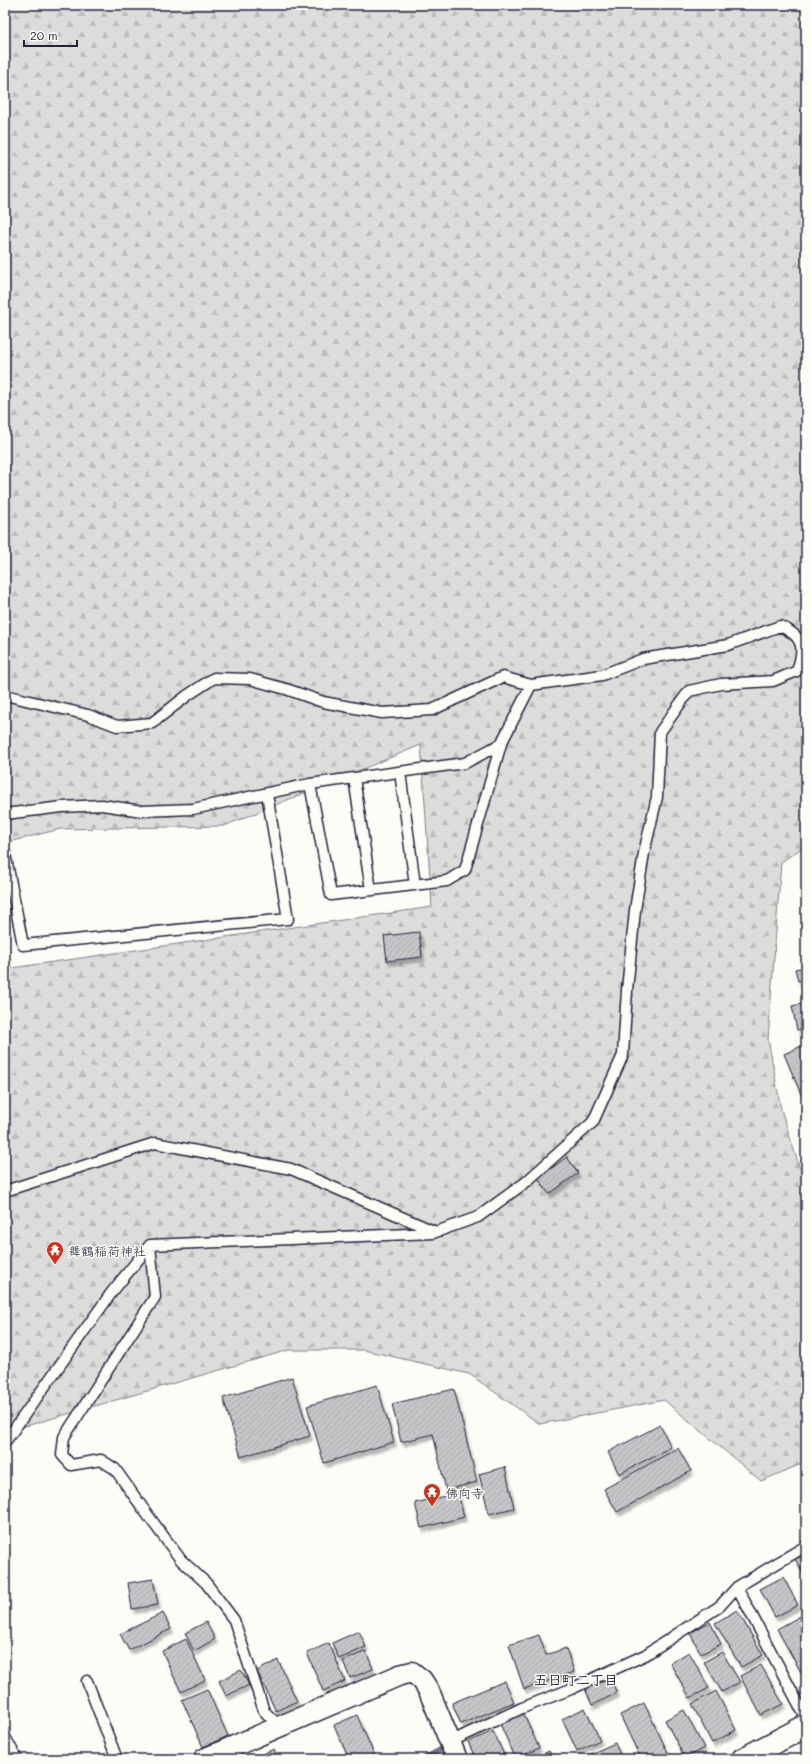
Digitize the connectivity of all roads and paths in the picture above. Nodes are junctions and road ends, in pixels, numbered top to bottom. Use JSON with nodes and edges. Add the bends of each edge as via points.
{"nodes":[{"id":1,"x":804,"y":646,"type":"edge"},
{"id":2,"x":531,"y":684,"type":"junction"},
{"id":3,"x":5,"y":695,"type":"edge"},
{"id":4,"x":501,"y":744,"type":"junction"},
{"id":5,"x":400,"y":772,"type":"junction"},
{"id":6,"x":354,"y":778,"type":"junction"},
{"id":7,"x":310,"y":784,"type":"junction"},
{"id":8,"x":267,"y":794,"type":"junction"},
{"id":9,"x":5,"y":814,"type":"edge"},
{"id":10,"x":5,"y":853,"type":"edge"},
{"id":11,"x":415,"y":885,"type":"junction"},
{"id":12,"x":372,"y":890,"type":"junction"},
{"id":13,"x":5,"y":1191,"type":"edge"},
{"id":14,"x":436,"y":1232,"type":"junction"},
{"id":15,"x":150,"y":1245,"type":"junction"},
{"id":16,"x":5,"y":1442,"type":"edge"},
{"id":17,"x":806,"y":1546,"type":"edge"},
{"id":18,"x":737,"y":1587,"type":"junction"},
{"id":19,"x":87,"y":1681,"type":"dead end"},
{"id":20,"x":806,"y":1718,"type":"edge"},
{"id":21,"x":280,"y":1726,"type":"junction"},
{"id":22,"x":806,"y":1726,"type":"edge"},
{"id":23,"x":5,"y":1737,"type":"edge"},
{"id":24,"x":454,"y":1751,"type":"edge"},
{"id":25,"x":18,"y":1759,"type":"edge"},
{"id":26,"x":117,"y":1759,"type":"edge"},
{"id":27,"x":204,"y":1759,"type":"edge"},
{"id":28,"x":743,"y":1759,"type":"edge"}],
"edges":[{"from":1,"to":2,"type":"lane","via":[[794,632],[780,626],[728,645],[643,659],[602,675]]},
{"from":1,"to":14,"type":"lane","via":[[797,671],[773,681],[721,684],[689,691],[660,732],[657,797],[644,853],[635,910],[626,990],[623,1055],[611,1082],[593,1122],[526,1182],[478,1217]]},
{"from":2,"to":3,"type":"lane","via":[[503,677],[432,710],[382,713],[323,702],[250,679],[214,678],[152,723],[117,726],[88,715]]},
{"from":2,"to":4,"type":"lane"},
{"from":4,"to":5,"type":"lane","via":[[465,763]]},
{"from":4,"to":11,"type":"lane","via":[[465,870],[447,881]]},
{"from":5,"to":6,"type":"lane"},
{"from":5,"to":11,"type":"lane"},
{"from":6,"to":7,"type":"lane"},
{"from":6,"to":12,"type":"lane"},
{"from":7,"to":8,"type":"lane"},
{"from":7,"to":12,"type":"lane","via":[[331,895]]},
{"from":8,"to":9,"type":"lane","via":[[170,811],[142,811],[102,805]]},
{"from":8,"to":10,"type":"lane","via":[[288,919],[23,945]]},
{"from":11,"to":12,"type":"lane"},
{"from":13,"to":14,"type":"lane","via":[[155,1143],[291,1168]]},
{"from":14,"to":15,"type":"lane"},
{"from":15,"to":16,"type":"lane","via":[[112,1292]]},
{"from":15,"to":21,"type":"lane","via":[[155,1297],[64,1437],[62,1456],[71,1465],[101,1460],[116,1469],[181,1560],[206,1583],[234,1620],[264,1711]]},
{"from":17,"to":18,"type":"lane"},
{"from":18,"to":20,"type":"lane"},
{"from":18,"to":24,"type":"lane","via":[[720,1606],[645,1655],[522,1708]]},
{"from":19,"to":26,"type":"lane"},
{"from":21,"to":24,"type":"street","via":[[412,1672],[422,1680],[429,1691]]},
{"from":21,"to":27,"type":"street"},
{"from":22,"to":28,"type":"main road"},
{"from":23,"to":25,"type":"lane"}]}
